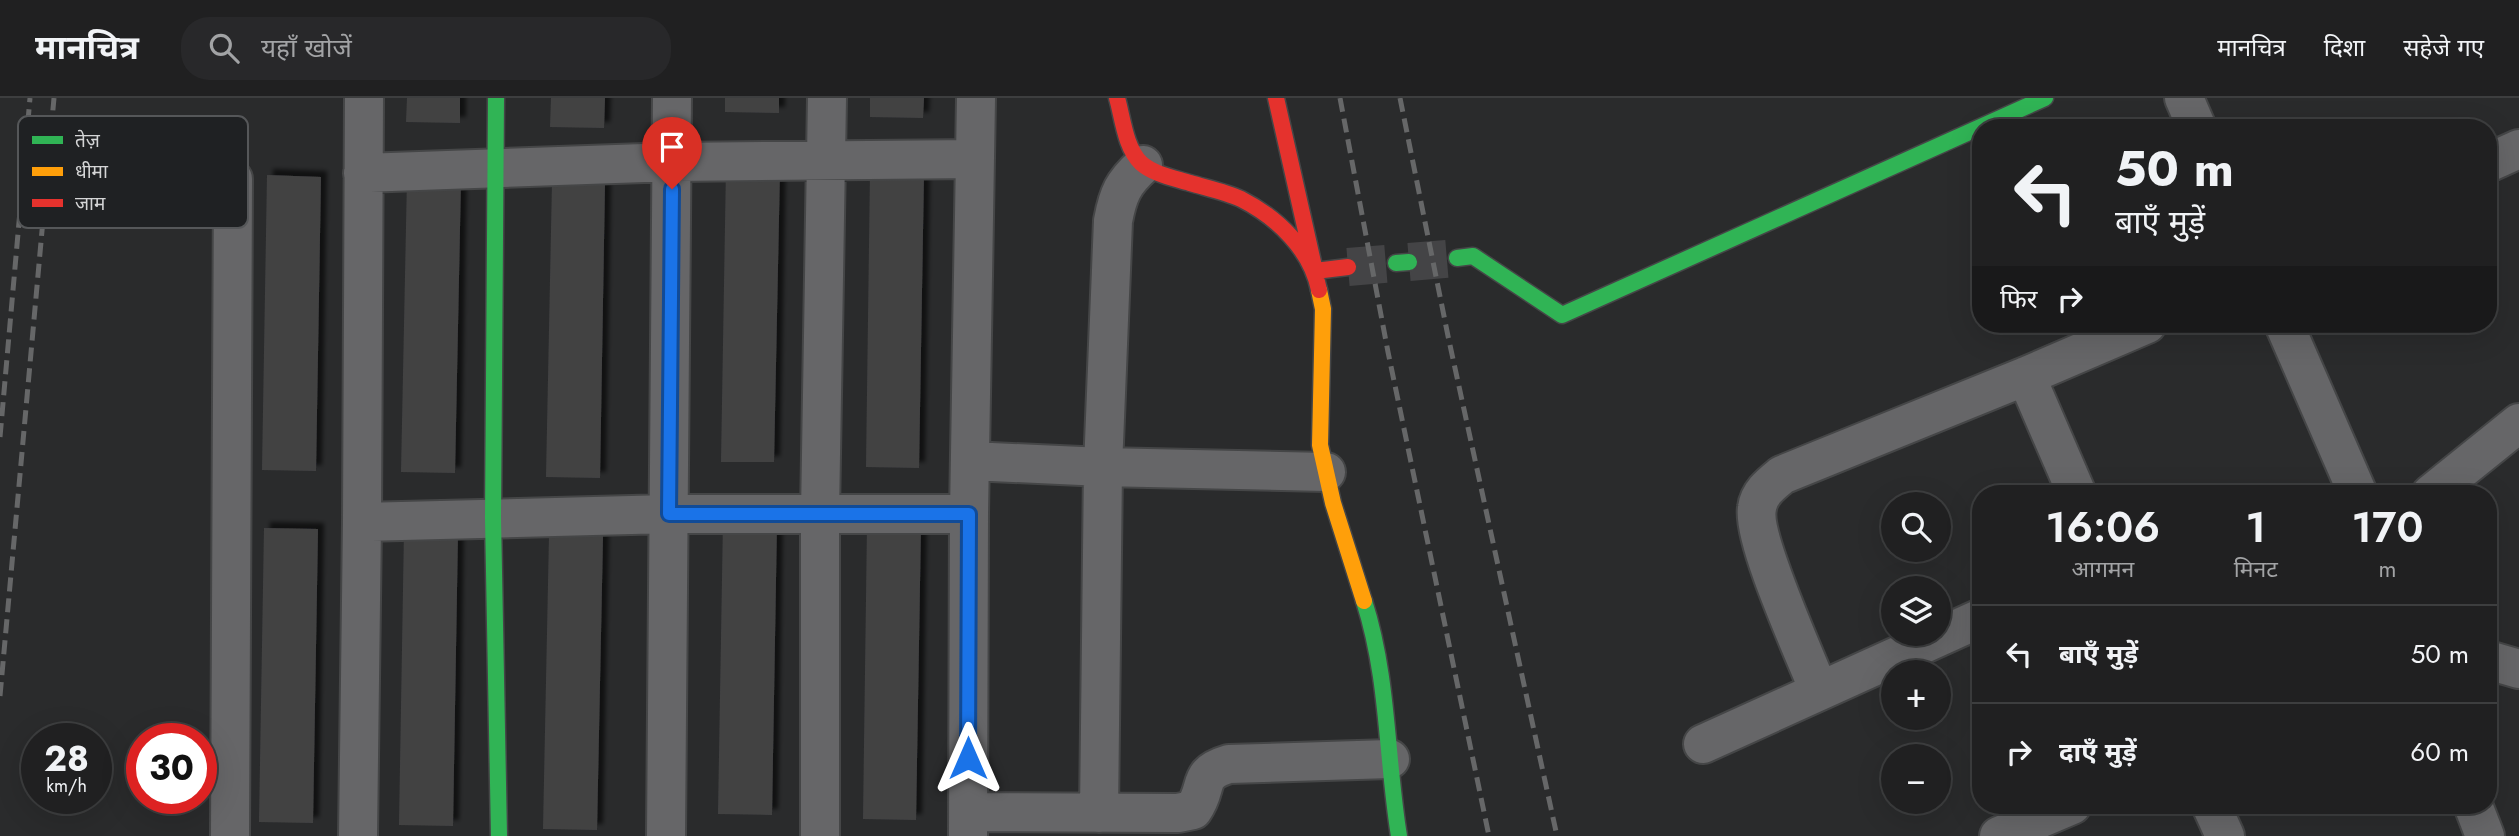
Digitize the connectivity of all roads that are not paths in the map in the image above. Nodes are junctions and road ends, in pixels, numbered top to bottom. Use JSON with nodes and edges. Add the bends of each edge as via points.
{"nodes":[{"id":1,"x":364,"y":98,"type":"edge"},
{"id":2,"x":496,"y":98,"type":"edge"},
{"id":3,"x":672,"y":98,"type":"edge"},
{"id":4,"x":827,"y":98,"type":"edge"},
{"id":5,"x":976,"y":98,"type":"edge"},
{"id":6,"x":1116,"y":98,"type":"edge"},
{"id":7,"x":1276,"y":98,"type":"edge"},
{"id":8,"x":2045,"y":98,"type":"edge"},
{"id":9,"x":2184,"y":98,"type":"edge"},
{"id":10,"x":1998,"y":119,"type":"edge"},
{"id":11,"x":2193,"y":119,"type":"edge"},
{"id":12,"x":1972,"y":131,"type":"edge"},
{"id":13,"x":2519,"y":149,"type":"edge"},
{"id":14,"x":975,"y":159,"type":"junction"},
{"id":15,"x":2497,"y":159,"type":"edge"},
{"id":16,"x":826,"y":160,"type":"junction"},
{"id":17,"x":673,"y":162,"type":"junction"},
{"id":18,"x":1143,"y":165,"type":"junction"},
{"id":19,"x":495,"y":168,"type":"junction"},
{"id":20,"x":363,"y":173,"type":"junction"},
{"id":21,"x":233,"y":228,"type":"edge"},
{"id":22,"x":1457,"y":258,"type":"tunnel mouth"},
{"id":23,"x":1348,"y":267,"type":"tunnel mouth"},
{"id":24,"x":1315,"y":271,"type":"junction"},
{"id":25,"x":2126,"y":333,"type":"edge"},
{"id":26,"x":2288,"y":333,"type":"edge"},
{"id":27,"x":2026,"y":376,"type":"junction"},
{"id":28,"x":2519,"y":423,"type":"edge"},
{"id":29,"x":970,"y":461,"type":"junction"},
{"id":30,"x":1103,"y":467,"type":"junction"},
{"id":31,"x":1326,"y":472,"type":"junction"},
{"id":32,"x":2073,"y":485,"type":"edge"},
{"id":33,"x":2354,"y":485,"type":"edge"},
{"id":34,"x":2442,"y":485,"type":"edge"},
{"id":35,"x":669,"y":514,"type":"junction"},
{"id":36,"x":821,"y":514,"type":"junction"},
{"id":37,"x":969,"y":514,"type":"junction"},
{"id":38,"x":493,"y":518,"type":"junction"},
{"id":39,"x":362,"y":522,"type":"junction"},
{"id":40,"x":1972,"y":622,"type":"edge"},
{"id":41,"x":2497,"y":662,"type":"edge"},
{"id":42,"x":2519,"y":668,"type":"edge"},
{"id":43,"x":1819,"y":691,"type":"junction"},
{"id":44,"x":1703,"y":744,"type":"dead end"},
{"id":45,"x":1390,"y":759,"type":"junction"},
{"id":46,"x":1100,"y":813,"type":"junction"},
{"id":47,"x":2051,"y":814,"type":"edge"},
{"id":48,"x":2215,"y":814,"type":"edge"},
{"id":49,"x":2476,"y":814,"type":"edge"},
{"id":50,"x":968,"y":824,"type":"edge"},
{"id":51,"x":230,"y":836,"type":"edge"},
{"id":52,"x":358,"y":836,"type":"edge"},
{"id":53,"x":499,"y":836,"type":"edge"},
{"id":54,"x":666,"y":836,"type":"edge"},
{"id":55,"x":820,"y":836,"type":"edge"},
{"id":56,"x":1399,"y":836,"type":"edge"},
{"id":57,"x":1999,"y":836,"type":"edge"},
{"id":58,"x":2225,"y":836,"type":"edge"},
{"id":59,"x":2485,"y":836,"type":"edge"}],
"edges":[{"from":1,"to":20,"type":"street"},
{"from":2,"to":19,"type":"street"},
{"from":3,"to":17,"type":"street"},
{"from":4,"to":16,"type":"street"},
{"from":5,"to":14,"type":"street"},
{"from":6,"to":18,"type":"street","via":[[1132,151]]},
{"from":7,"to":24,"type":"street"},
{"from":8,"to":10,"type":"street"},
{"from":9,"to":11,"type":"street"},
{"from":12,"to":22,"type":"street","via":[[1562,315],[1473,256]]},
{"from":13,"to":15,"type":"street"},
{"from":14,"to":16,"type":"street"},
{"from":14,"to":29,"type":"street"},
{"from":16,"to":17,"type":"street"},
{"from":16,"to":36,"type":"street"},
{"from":17,"to":19,"type":"street"},
{"from":17,"to":35,"type":"street"},
{"from":18,"to":24,"type":"street","via":[[1241,200],[1275,222],[1301,247]]},
{"from":18,"to":30,"type":"street","via":[[1127,179],[1112,221]]},
{"from":19,"to":20,"type":"street"},
{"from":19,"to":38,"type":"street"},
{"from":20,"to":39,"type":"street"},
{"from":21,"to":51,"type":"street"},
{"from":23,"to":24,"type":"street"},
{"from":24,"to":31,"type":"street","via":[[1323,309],[1320,445]]},
{"from":25,"to":27,"type":"street"},
{"from":26,"to":33,"type":"street"},
{"from":27,"to":32,"type":"street"},
{"from":27,"to":43,"type":"street","via":[[1782,475],[1764,490],[1756,509],[1759,538]]},
{"from":28,"to":34,"type":"street"},
{"from":29,"to":30,"type":"street"},
{"from":29,"to":37,"type":"street"},
{"from":30,"to":31,"type":"street"},
{"from":30,"to":46,"type":"street"},
{"from":31,"to":45,"type":"street","via":[[1374,631]]},
{"from":35,"to":36,"type":"street"},
{"from":35,"to":38,"type":"street"},
{"from":35,"to":54,"type":"street"},
{"from":36,"to":37,"type":"street"},
{"from":36,"to":55,"type":"street"},
{"from":37,"to":50,"type":"street"},
{"from":38,"to":39,"type":"street"},
{"from":38,"to":53,"type":"street"},
{"from":39,"to":52,"type":"street"},
{"from":40,"to":43,"type":"street"},
{"from":41,"to":42,"type":"street"},
{"from":43,"to":44,"type":"street"},
{"from":45,"to":46,"type":"street","via":[[1229,764],[1213,769],[1205,779],[1193,810]]},
{"from":45,"to":56,"type":"street"},
{"from":46,"to":50,"type":"street"},
{"from":47,"to":57,"type":"street"},
{"from":48,"to":58,"type":"street"},
{"from":49,"to":59,"type":"street"}]}
